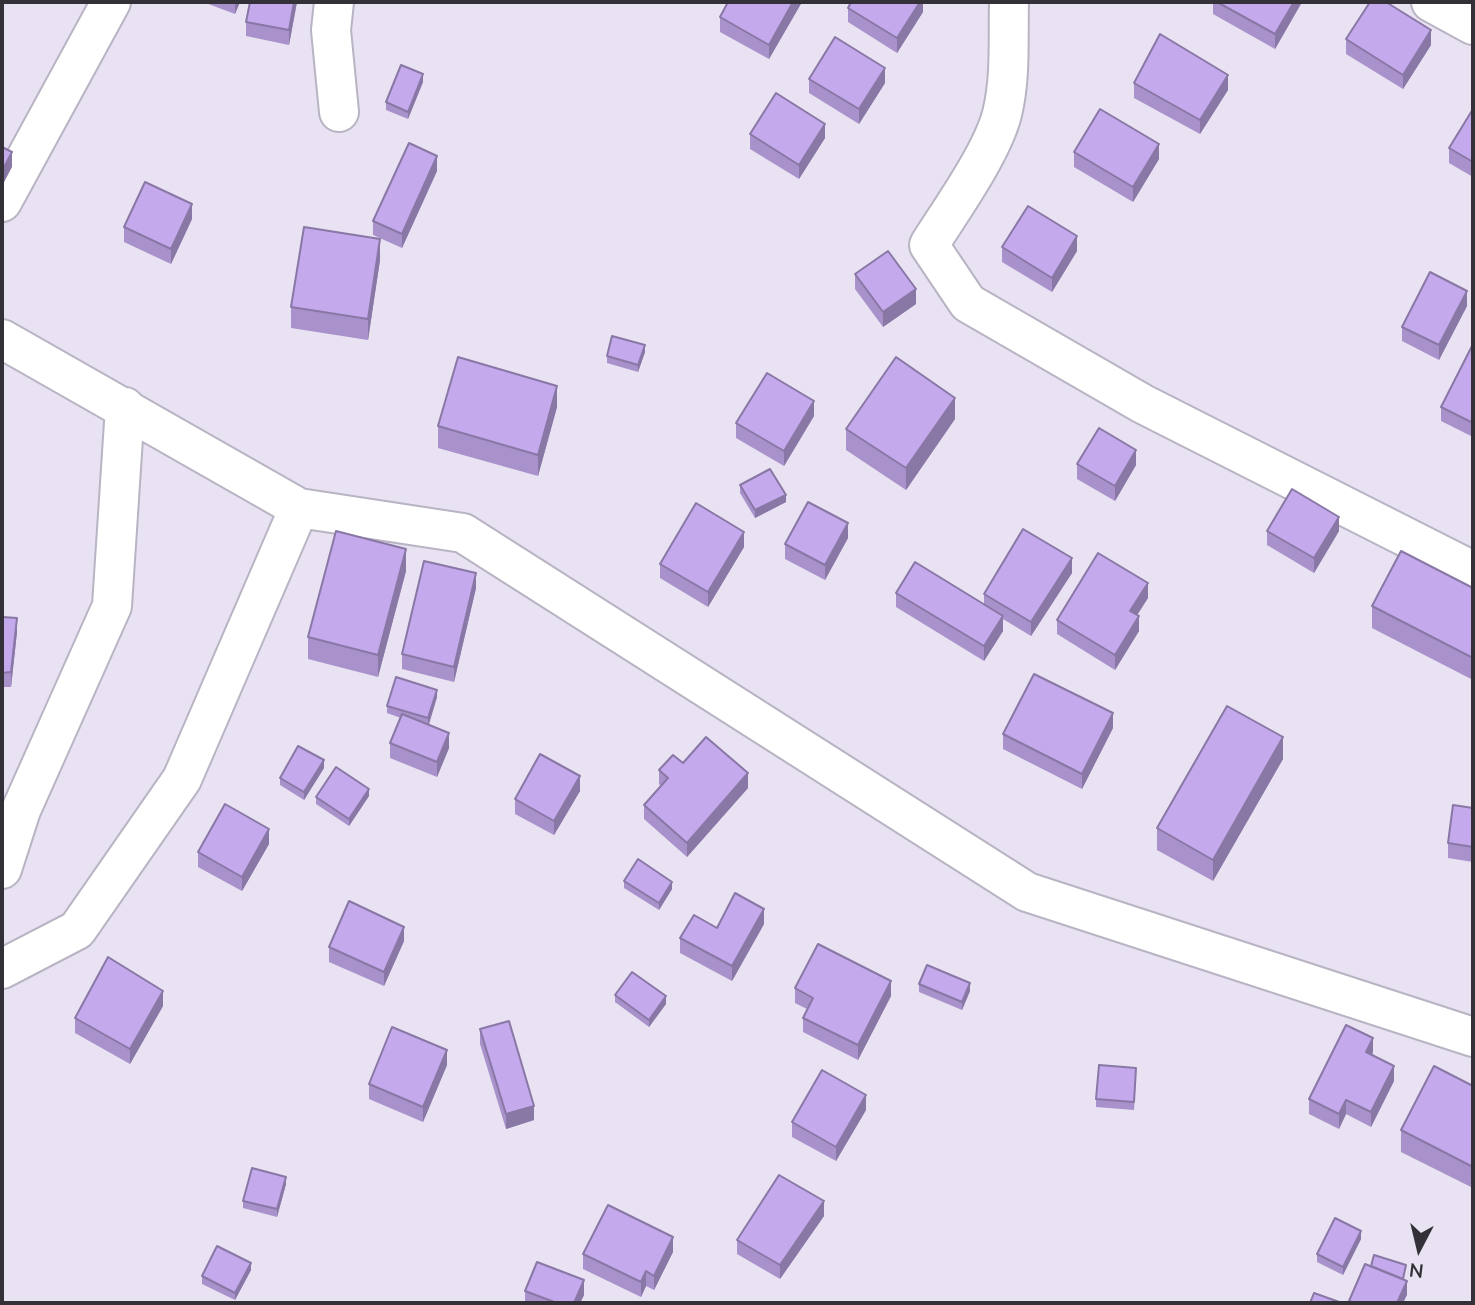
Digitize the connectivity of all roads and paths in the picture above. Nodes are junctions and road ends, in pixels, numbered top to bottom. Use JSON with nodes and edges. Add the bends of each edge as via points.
{"nodes":[{"id":1,"x":111,"y":2,"type":"edge"},
{"id":2,"x":334,"y":2,"type":"edge"},
{"id":3,"x":1009,"y":2,"type":"edge"},
{"id":4,"x":1431,"y":2,"type":"edge"},
{"id":5,"x":1473,"y":25,"type":"edge"},
{"id":6,"x":339,"y":113,"type":"dead end"},
{"id":7,"x":2,"y":202,"type":"edge"},
{"id":8,"x":2,"y":339,"type":"edge"},
{"id":9,"x":125,"y":407,"type":"junction"},
{"id":10,"x":299,"y":508,"type":"junction"},
{"id":11,"x":1473,"y":571,"type":"edge"},
{"id":12,"x":2,"y":869,"type":"edge"},
{"id":13,"x":2,"y":969,"type":"edge"},
{"id":14,"x":1473,"y":1037,"type":"edge"}],
"edges":[{"from":1,"to":7,"type":"street"},
{"from":2,"to":6,"type":"street","via":[[331,30]]},
{"from":3,"to":11,"type":"street","via":[[1002,115],[986,152],[929,245],[968,303],[1143,404]]},
{"from":4,"to":5,"type":"street"},
{"from":8,"to":9,"type":"street"},
{"from":9,"to":10,"type":"street"},
{"from":9,"to":12,"type":"street","via":[[112,606],[21,810]]},
{"from":10,"to":13,"type":"street","via":[[182,779],[77,930]]},
{"from":10,"to":14,"type":"street","via":[[463,533],[1027,892]]}]}
